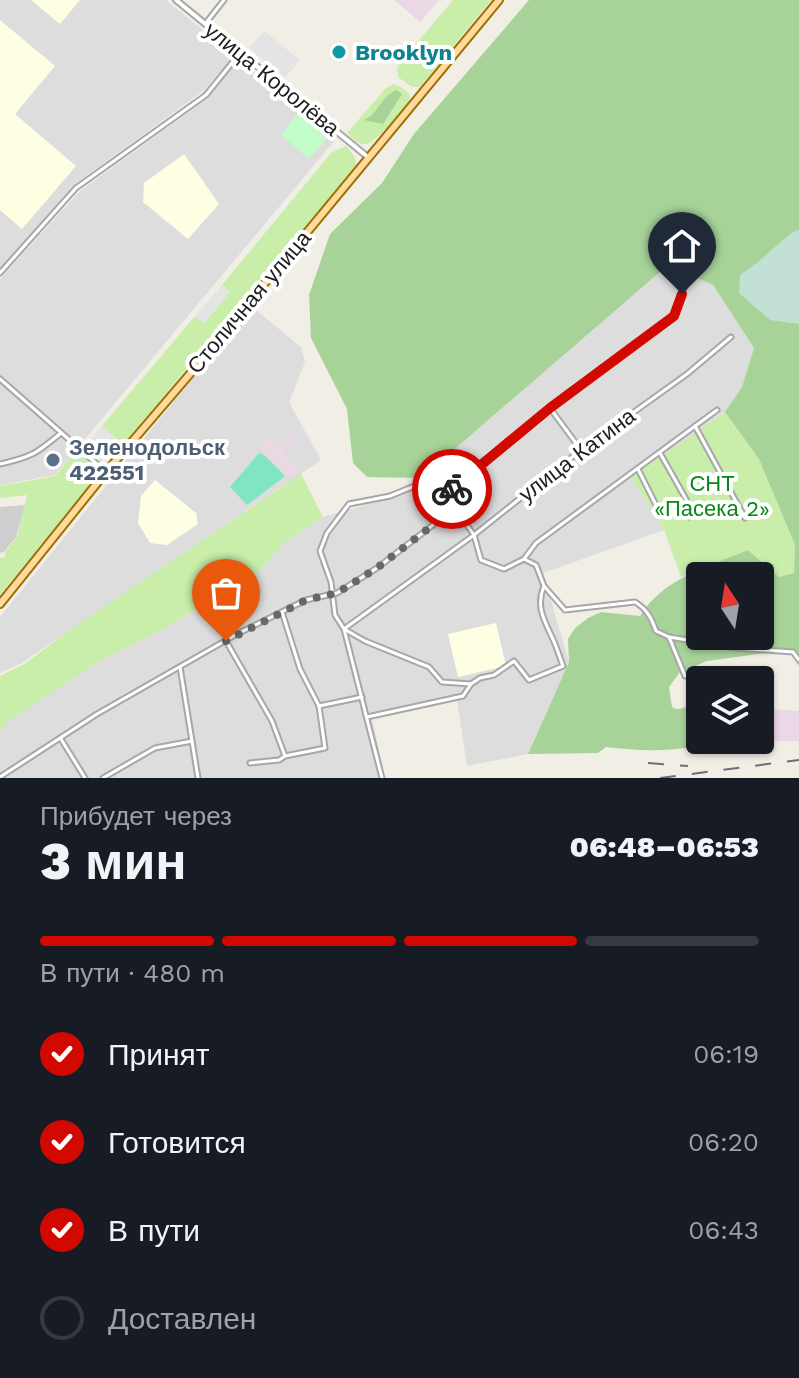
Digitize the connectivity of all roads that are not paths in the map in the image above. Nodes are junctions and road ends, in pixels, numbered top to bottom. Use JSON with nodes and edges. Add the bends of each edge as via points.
{"nodes":[{"id":1,"x":176,"y":0,"type":"edge"},
{"id":2,"x":224,"y":0,"type":"edge"},
{"id":3,"x":499,"y":0,"type":"edge"},
{"id":4,"x":205,"y":24,"type":"junction"},
{"id":5,"x":240,"y":53,"type":"junction"},
{"id":6,"x":369,"y":158,"type":"junction"},
{"id":7,"x":690,"y":272,"type":"dead end"},
{"id":8,"x":0,"y":273,"type":"edge"},
{"id":9,"x":731,"y":337,"type":"dead end"},
{"id":10,"x":0,"y":379,"type":"edge"},
{"id":11,"x":550,"y":408,"type":"junction"},
{"id":12,"x":717,"y":410,"type":"dead end"},
{"id":13,"x":695,"y":426,"type":"junction"},
{"id":14,"x":61,"y":433,"type":"junction"},
{"id":15,"x":581,"y":450,"type":"junction"},
{"id":16,"x":660,"y":453,"type":"junction"},
{"id":17,"x":0,"y":464,"type":"edge"},
{"id":18,"x":638,"y":469,"type":"junction"},
{"id":19,"x":106,"y":472,"type":"junction"},
{"id":20,"x":441,"y":498,"type":"junction"},
{"id":21,"x":656,"y":505,"type":"dead end"},
{"id":22,"x":689,"y":517,"type":"dead end"},
{"id":23,"x":745,"y":518,"type":"dead end"},
{"id":24,"x":474,"y":535,"type":"junction"},
{"id":25,"x":524,"y":559,"type":"junction"},
{"id":26,"x":544,"y":586,"type":"junction"},
{"id":27,"x":332,"y":594,"type":"junction"},
{"id":28,"x":0,"y":604,"type":"edge"},
{"id":29,"x":282,"y":612,"type":"junction"},
{"id":30,"x":344,"y":629,"type":"junction"},
{"id":31,"x":669,"y":637,"type":"junction"},
{"id":32,"x":226,"y":641,"type":"junction"},
{"id":33,"x":799,"y":660,"type":"edge"},
{"id":34,"x":180,"y":667,"type":"junction"},
{"id":35,"x":685,"y":676,"type":"dead end"},
{"id":36,"x":471,"y":684,"type":"junction"},
{"id":37,"x":362,"y":697,"type":"junction"},
{"id":38,"x":319,"y":706,"type":"junction"},
{"id":39,"x":367,"y":717,"type":"junction"},
{"id":40,"x":61,"y":739,"type":"junction"},
{"id":41,"x":192,"y":741,"type":"junction"},
{"id":42,"x":285,"y":756,"type":"junction"},
{"id":43,"x":250,"y":763,"type":"dead end"},
{"id":44,"x":0,"y":777,"type":"edge"},
{"id":45,"x":85,"y":778,"type":"edge"},
{"id":46,"x":103,"y":778,"type":"edge"},
{"id":47,"x":198,"y":778,"type":"edge"},
{"id":48,"x":382,"y":778,"type":"edge"}],
"edges":[{"from":1,"to":4,"type":"street","name":"улица Королёва"},
{"from":2,"to":4,"type":"street"},
{"from":3,"to":6,"type":"main road","name":"Столичная улица"},
{"from":4,"to":5,"type":"street","name":"улица Королёва"},
{"from":5,"to":6,"type":"street","name":"улица Королёва"},
{"from":5,"to":8,"type":"street","via":[[206,95],[76,188]]},
{"from":6,"to":19,"type":"main road","name":"Столичная улица"},
{"from":7,"to":11,"type":"street","via":[[674,316]]},
{"from":9,"to":15,"type":"street","name":"улица Катина"},
{"from":10,"to":14,"type":"street"},
{"from":11,"to":15,"type":"street"},
{"from":11,"to":20,"type":"street"},
{"from":12,"to":13,"type":"street"},
{"from":13,"to":16,"type":"street"},
{"from":13,"to":23,"type":"street"},
{"from":14,"to":17,"type":"street","via":[[25,459]]},
{"from":14,"to":19,"type":"street"},
{"from":15,"to":24,"type":"street","name":"улица Катина"},
{"from":16,"to":18,"type":"street"},
{"from":16,"to":22,"type":"street","via":[[687,501]]},
{"from":18,"to":21,"type":"street"},
{"from":18,"to":25,"type":"street","via":[[536,543]]},
{"from":19,"to":28,"type":"main road","name":"Столичная улица"},
{"from":20,"to":24,"type":"street"},
{"from":20,"to":27,"type":"street","via":[[442,509],[433,525]]},
{"from":20,"to":27,"type":"street","via":[[428,486],[417,485],[349,504],[320,551]]},
{"from":24,"to":25,"type":"street","via":[[481,560],[489,565],[504,569]]},
{"from":24,"to":30,"type":"street","name":"улица Катина"},
{"from":25,"to":26,"type":"street","via":[[536,565]]},
{"from":26,"to":31,"type":"street","via":[[565,610],[635,602],[651,617],[656,631]]},
{"from":26,"to":36,"type":"street","via":[[539,596],[541,617],[563,666],[529,680],[514,661]]},
{"from":27,"to":29,"type":"street"},
{"from":27,"to":30,"type":"street"},
{"from":29,"to":32,"type":"street"},
{"from":29,"to":38,"type":"street","via":[[300,669]]},
{"from":30,"to":36,"type":"street","via":[[429,667],[442,682]]},
{"from":30,"to":37,"type":"street"},
{"from":31,"to":33,"type":"street","via":[[793,652]]},
{"from":31,"to":35,"type":"street"},
{"from":32,"to":34,"type":"street"},
{"from":32,"to":42,"type":"street","via":[[272,721]]},
{"from":34,"to":40,"type":"street"},
{"from":34,"to":41,"type":"street"},
{"from":36,"to":39,"type":"street","via":[[463,696]]},
{"from":37,"to":38,"type":"street"},
{"from":37,"to":39,"type":"street"},
{"from":38,"to":42,"type":"street","via":[[325,748]]},
{"from":39,"to":48,"type":"street"},
{"from":40,"to":44,"type":"street"},
{"from":40,"to":45,"type":"street"},
{"from":41,"to":46,"type":"street","via":[[155,748]]},
{"from":41,"to":47,"type":"street"},
{"from":42,"to":43,"type":"street"}]}
